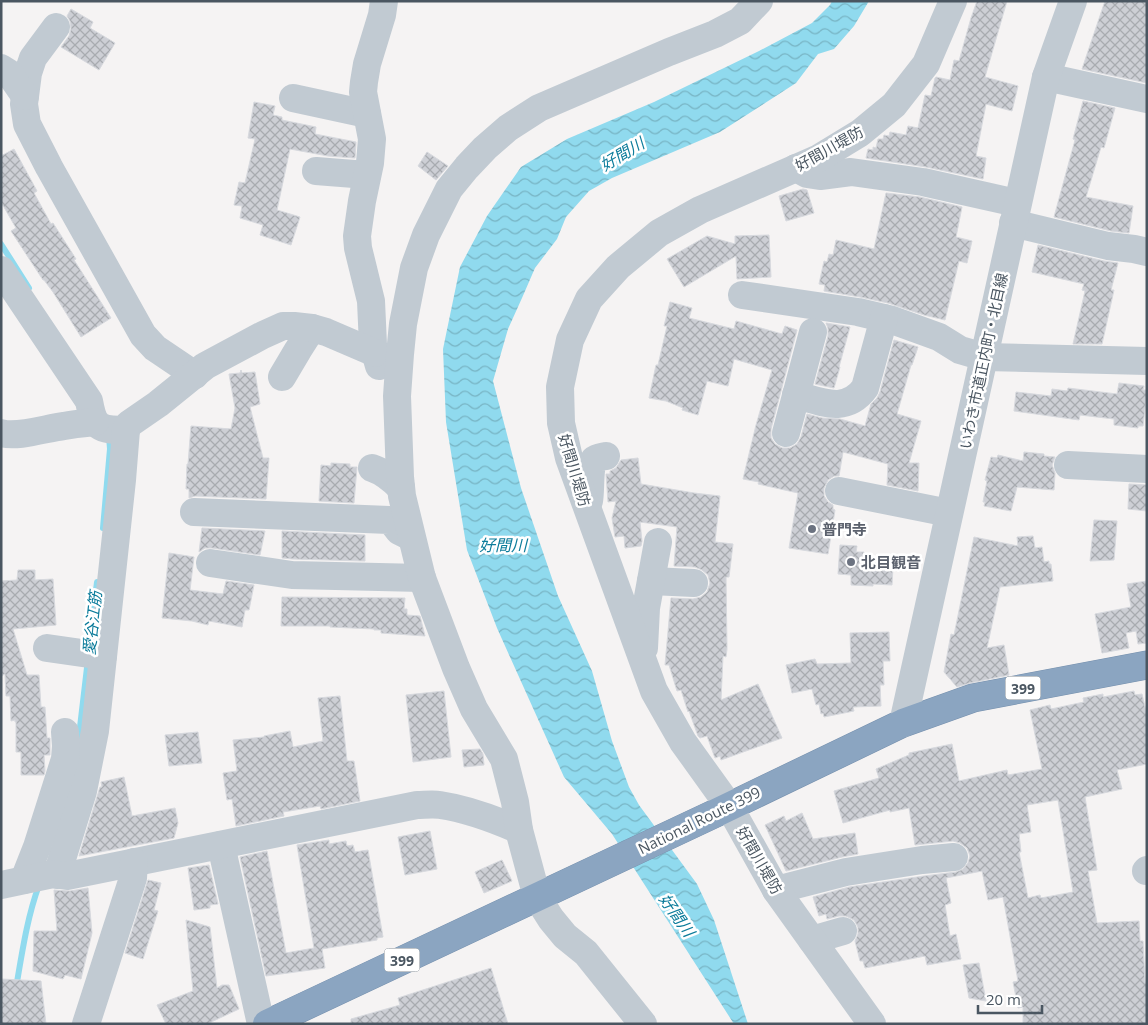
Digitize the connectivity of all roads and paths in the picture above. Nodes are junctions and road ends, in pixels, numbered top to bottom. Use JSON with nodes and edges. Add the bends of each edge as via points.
{"nodes":[{"id":1,"x":384,"y":1,"type":"edge"},
{"id":2,"x":742,"y":1,"type":"edge"},
{"id":3,"x":759,"y":1,"type":"edge"},
{"id":4,"x":953,"y":1,"type":"edge"},
{"id":5,"x":1073,"y":1,"type":"edge"},
{"id":6,"x":56,"y":27,"type":"dead end"},
{"id":7,"x":719,"y":32,"type":"junction"},
{"id":8,"x":1,"y":68,"type":"edge"},
{"id":9,"x":1046,"y":77,"type":"junction"},
{"id":10,"x":25,"y":96,"type":"junction"},
{"id":11,"x":293,"y":98,"type":"dead end"},
{"id":12,"x":1147,"y":99,"type":"edge"},
{"id":13,"x":367,"y":114,"type":"junction"},
{"id":14,"x":796,"y":168,"type":"junction"},
{"id":15,"x":316,"y":171,"type":"dead end"},
{"id":16,"x":367,"y":175,"type":"junction"},
{"id":17,"x":1015,"y":213,"type":"junction"},
{"id":18,"x":1147,"y":252,"type":"edge"},
{"id":19,"x":1,"y":270,"type":"edge"},
{"id":20,"x":742,"y":295,"type":"dead end"},
{"id":21,"x":884,"y":318,"type":"junction"},
{"id":22,"x":312,"y":328,"type":"junction"},
{"id":23,"x":813,"y":332,"type":"dead end"},
{"id":24,"x":375,"y":353,"type":"junction"},
{"id":25,"x":984,"y":357,"type":"junction"},
{"id":26,"x":1147,"y":360,"type":"edge"},
{"id":27,"x":195,"y":375,"type":"junction"},
{"id":28,"x":282,"y":377,"type":"dead end"},
{"id":29,"x":796,"y":395,"type":"junction"},
{"id":30,"x":95,"y":422,"type":"junction"},
{"id":31,"x":126,"y":430,"type":"junction"},
{"id":32,"x":1,"y":433,"type":"edge"},
{"id":33,"x":786,"y":433,"type":"dead end"},
{"id":34,"x":399,"y":452,"type":"junction"},
{"id":35,"x":606,"y":456,"type":"dead end"},
{"id":36,"x":1068,"y":465,"type":"dead end"},
{"id":37,"x":372,"y":468,"type":"dead end"},
{"id":38,"x":1147,"y":468,"type":"edge"},
{"id":39,"x":401,"y":488,"type":"junction"},
{"id":40,"x":839,"y":491,"type":"dead end"},
{"id":41,"x":587,"y":508,"type":"junction"},
{"id":42,"x":194,"y":512,"type":"dead end"},
{"id":43,"x":949,"y":513,"type":"junction"},
{"id":44,"x":411,"y":537,"type":"junction"},
{"id":45,"x":658,"y":542,"type":"dead end"},
{"id":46,"x":210,"y":563,"type":"dead end"},
{"id":47,"x":422,"y":578,"type":"junction"},
{"id":48,"x":651,"y":581,"type":"junction"},
{"id":49,"x":694,"y":583,"type":"dead end"},
{"id":50,"x":47,"y":648,"type":"dead end"},
{"id":51,"x":91,"y":654,"type":"junction"},
{"id":52,"x":643,"y":660,"type":"junction"},
{"id":53,"x":1147,"y":665,"type":"edge"},
{"id":54,"x":903,"y":723,"type":"junction"},
{"id":55,"x":65,"y":732,"type":"dead end"},
{"id":56,"x":724,"y":809,"type":"junction"},
{"id":57,"x":519,"y":830,"type":"junction"},
{"id":58,"x":222,"y":845,"type":"junction"},
{"id":59,"x":954,"y":857,"type":"dead end"},
{"id":60,"x":134,"y":862,"type":"junction"},
{"id":61,"x":55,"y":875,"type":"junction"},
{"id":62,"x":13,"y":882,"type":"edge"},
{"id":63,"x":776,"y":890,"type":"junction"},
{"id":64,"x":537,"y":897,"type":"junction"},
{"id":65,"x":843,"y":931,"type":"dead end"},
{"id":66,"x":812,"y":940,"type":"junction"},
{"id":67,"x":86,"y":1024,"type":"edge"},
{"id":68,"x":261,"y":1024,"type":"edge"},
{"id":69,"x":267,"y":1024,"type":"edge"},
{"id":70,"x":643,"y":1024,"type":"edge"},
{"id":71,"x":872,"y":1024,"type":"edge"}],
"edges":[{"from":1,"to":13,"type":"street","via":[[364,82]]},
{"from":2,"to":7,"type":"street"},
{"from":3,"to":7,"type":"street","via":[[740,21]]},
{"from":4,"to":14,"type":"street","name":"好間川堤防","via":[[926,64],[894,105],[860,133]]},
{"from":5,"to":9,"type":"street","name":"いわき市道正内町・北目線"},
{"from":6,"to":10,"type":"street","via":[[33,58]]},
{"from":7,"to":34,"type":"street","via":[[539,108],[485,148],[450,189],[426,235],[414,268],[403,324],[398,396]]},
{"from":8,"to":10,"type":"street","via":[[9,73]]},
{"from":9,"to":12,"type":"street"},
{"from":9,"to":17,"type":"street","name":"いわき市道正内町・北目線"},
{"from":10,"to":27,"type":"street","via":[[27,124],[143,335],[155,348]]},
{"from":11,"to":13,"type":"street"},
{"from":13,"to":16,"type":"street","via":[[372,139]]},
{"from":14,"to":17,"type":"street","via":[[820,176],[851,172],[923,182]]},
{"from":14,"to":41,"type":"street","name":"好間川堤防","via":[[700,210],[659,233],[618,267],[589,299],[570,340],[560,387],[561,423],[569,458]]},
{"from":15,"to":16,"type":"street"},
{"from":16,"to":24,"type":"street","via":[[357,236],[371,301]]},
{"from":17,"to":18,"type":"street","via":[[1108,246]]},
{"from":17,"to":25,"type":"street","name":"いわき市道正内町・北目線"},
{"from":19,"to":30,"type":"street","via":[[88,400]]},
{"from":20,"to":21,"type":"street"},
{"from":21,"to":25,"type":"street"},
{"from":21,"to":29,"type":"street","via":[[866,388],[860,395],[838,404]]},
{"from":22,"to":24,"type":"street"},
{"from":22,"to":27,"type":"street","via":[[282,326],[205,366]]},
{"from":22,"to":28,"type":"street"},
{"from":23,"to":29,"type":"street"},
{"from":24,"to":34,"type":"street","via":[[382,380],[384,413]]},
{"from":25,"to":26,"type":"street"},
{"from":25,"to":43,"type":"street","name":"いわき市道正内町・北目線"},
{"from":27,"to":31,"type":"street","via":[[129,424]]},
{"from":29,"to":33,"type":"street"},
{"from":30,"to":31,"type":"street","via":[[105,430]]},
{"from":30,"to":32,"type":"street","via":[[18,434]]},
{"from":31,"to":51,"type":"street","via":[[122,480]]},
{"from":34,"to":39,"type":"street"},
{"from":35,"to":41,"type":"street","via":[[596,458],[591,467]]},
{"from":36,"to":38,"type":"street"},
{"from":37,"to":39,"type":"street","via":[[390,477]]},
{"from":39,"to":44,"type":"street"},
{"from":40,"to":43,"type":"street"},
{"from":41,"to":52,"type":"street","name":"好間川堤防"},
{"from":42,"to":44,"type":"street","via":[[389,520],[399,531]]},
{"from":43,"to":54,"type":"street","name":"いわき市道正内町・北目線"},
{"from":44,"to":47,"type":"street"},
{"from":45,"to":48,"type":"street"},
{"from":46,"to":47,"type":"street","via":[[292,575]]},
{"from":47,"to":57,"type":"street","via":[[474,709],[504,759]]},
{"from":48,"to":49,"type":"street"},
{"from":48,"to":52,"type":"street"},
{"from":50,"to":51,"type":"street"},
{"from":51,"to":61,"type":"street","via":[[95,731],[82,791]]},
{"from":52,"to":56,"type":"street","name":"好間川堤防","via":[[654,691]]},
{"from":53,"to":54,"type":"highway","name":"National Route 399","number":"399","via":[[973,698]]},
{"from":54,"to":56,"type":"highway","name":"National Route 399","number":"399"},
{"from":55,"to":62,"type":"street","via":[[65,760],[39,839]]},
{"from":56,"to":63,"type":"street","name":"好間川堤防"},
{"from":56,"to":64,"type":"highway","name":"National Route 399","number":"399"},
{"from":57,"to":58,"type":"street","via":[[464,810],[439,804],[417,805]]},
{"from":57,"to":64,"type":"street"},
{"from":58,"to":60,"type":"street"},
{"from":58,"to":68,"type":"street"},
{"from":59,"to":63,"type":"street","via":[[846,872]]},
{"from":60,"to":61,"type":"street","via":[[67,876]]},
{"from":60,"to":67,"type":"street","via":[[132,878]]},
{"from":61,"to":62,"type":"street"},
{"from":63,"to":66,"type":"street","name":"好間川堤防"},
{"from":64,"to":69,"type":"highway","name":"National Route 399","number":"399"},
{"from":64,"to":70,"type":"street","via":[[565,936],[586,953]]},
{"from":65,"to":66,"type":"street"},
{"from":66,"to":71,"type":"street","name":"好間川堤防"}]}
